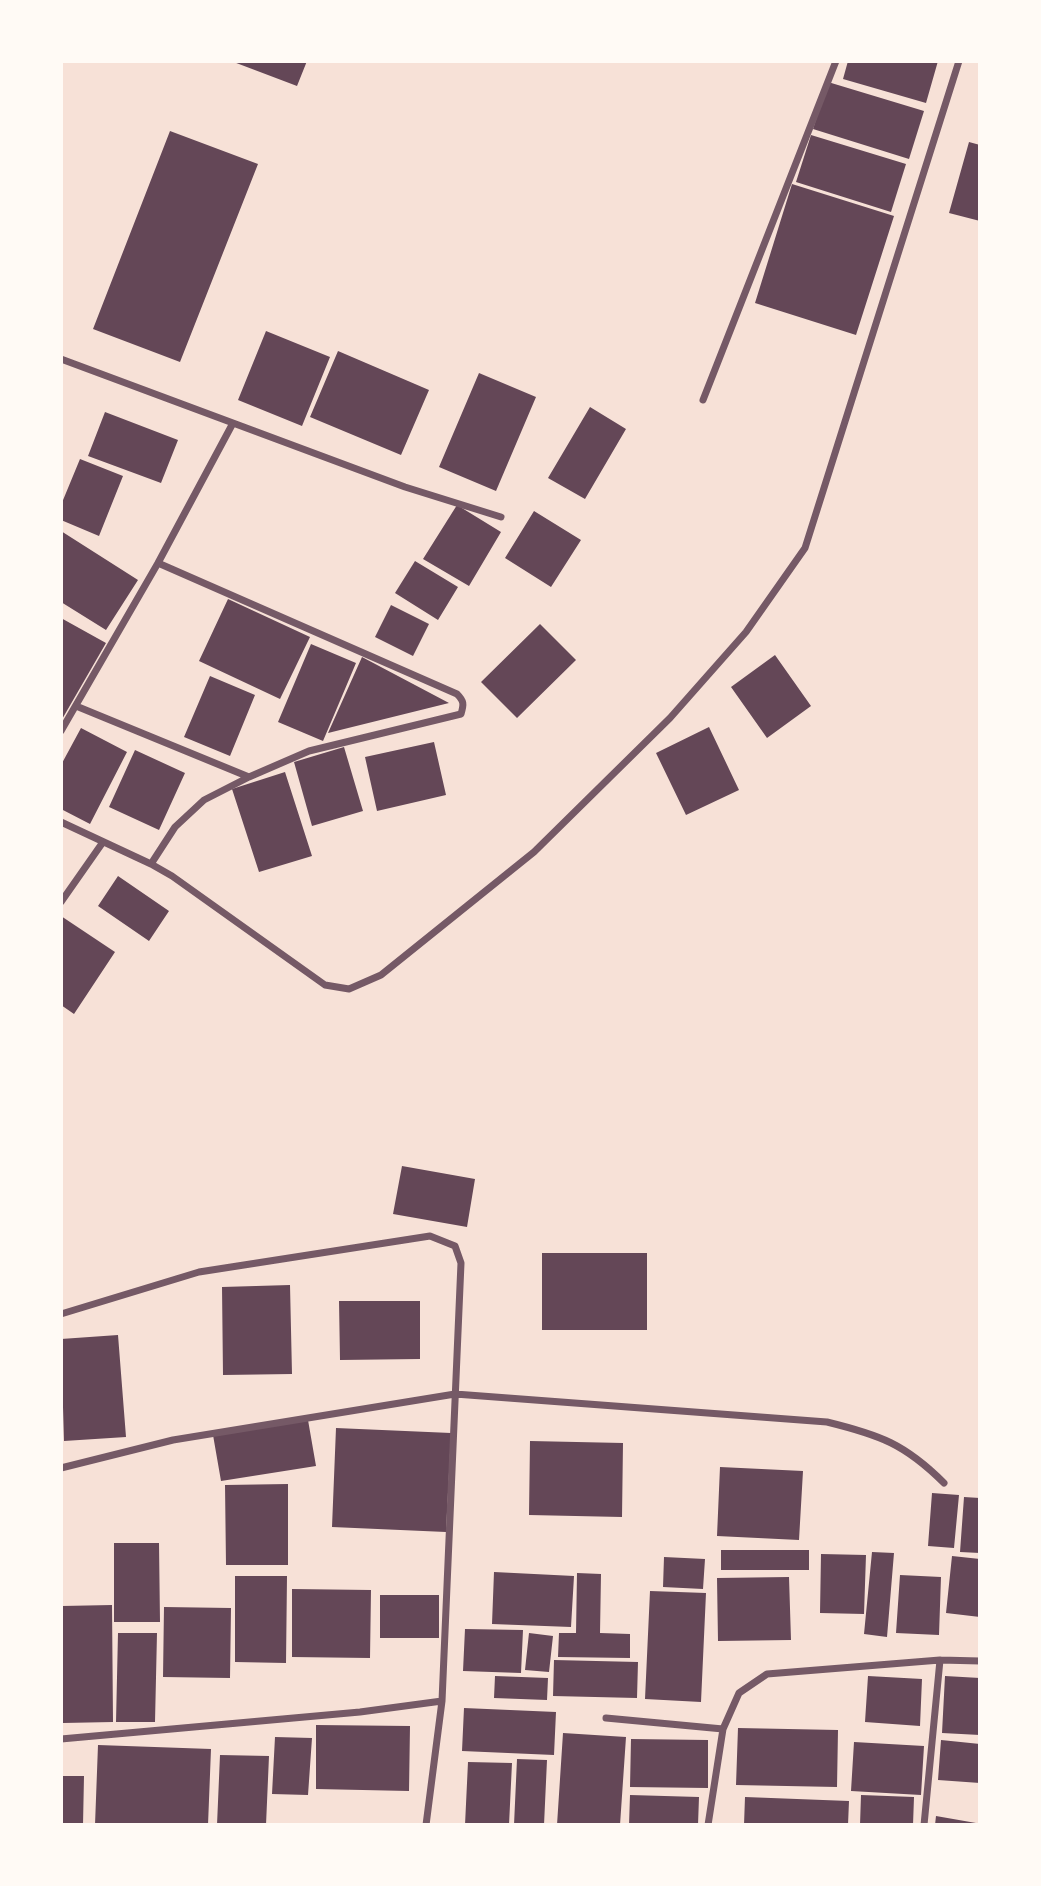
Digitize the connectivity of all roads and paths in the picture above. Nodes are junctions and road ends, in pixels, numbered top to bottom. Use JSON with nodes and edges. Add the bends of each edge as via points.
{"nodes":[{"id":1,"x":836,"y":61,"type":"edge"},
{"id":2,"x":959,"y":61,"type":"edge"},
{"id":3,"x":61,"y":359,"type":"edge"},
{"id":4,"x":702,"y":400,"type":"dead end"},
{"id":5,"x":233,"y":423,"type":"junction"},
{"id":6,"x":501,"y":517,"type":"dead end"},
{"id":7,"x":158,"y":563,"type":"junction"},
{"id":8,"x":76,"y":706,"type":"junction"},
{"id":9,"x":61,"y":731,"type":"edge"},
{"id":10,"x":249,"y":777,"type":"junction"},
{"id":11,"x":61,"y":822,"type":"edge"},
{"id":12,"x":103,"y":842,"type":"junction"},
{"id":13,"x":151,"y":864,"type":"junction"},
{"id":14,"x":61,"y":902,"type":"edge"},
{"id":15,"x":61,"y":1314,"type":"edge"},
{"id":16,"x":455,"y":1394,"type":"junction"},
{"id":17,"x":61,"y":1468,"type":"edge"},
{"id":18,"x":944,"y":1483,"type":"dead end"},
{"id":19,"x":940,"y":1660,"type":"junction"},
{"id":20,"x":980,"y":1661,"type":"edge"},
{"id":21,"x":442,"y":1701,"type":"junction"},
{"id":22,"x":606,"y":1718,"type":"dead end"},
{"id":23,"x":723,"y":1729,"type":"junction"},
{"id":24,"x":61,"y":1739,"type":"edge"},
{"id":25,"x":426,"y":1825,"type":"edge"},
{"id":26,"x":708,"y":1825,"type":"edge"},
{"id":27,"x":924,"y":1825,"type":"edge"}],
"edges":[{"from":1,"to":4,"type":"street"},
{"from":2,"to":13,"type":"street","via":[[805,548],[746,632],[670,718],[534,852],[381,975],[349,989],[325,985]]},
{"from":3,"to":5,"type":"street"},
{"from":5,"to":6,"type":"street"},
{"from":5,"to":7,"type":"street"},
{"from":7,"to":8,"type":"street"},
{"from":7,"to":10,"type":"street","via":[[463,700],[461,714],[309,751]]},
{"from":8,"to":9,"type":"street"},
{"from":8,"to":10,"type":"street"},
{"from":10,"to":13,"type":"street","via":[[204,800],[175,827]]},
{"from":11,"to":12,"type":"street"},
{"from":12,"to":13,"type":"street"},
{"from":12,"to":14,"type":"street"},
{"from":15,"to":16,"type":"street","via":[[199,1272],[430,1237],[455,1246],[461,1263]]},
{"from":16,"to":17,"type":"street","via":[[173,1440]]},
{"from":16,"to":18,"type":"street","via":[[827,1422],[890,1441],[922,1461]]},
{"from":16,"to":21,"type":"street"},
{"from":19,"to":20,"type":"street"},
{"from":19,"to":23,"type":"street","via":[[767,1674],[739,1693]]},
{"from":19,"to":27,"type":"street"},
{"from":21,"to":24,"type":"street"},
{"from":21,"to":25,"type":"street"},
{"from":22,"to":23,"type":"street"},
{"from":23,"to":26,"type":"street"}]}
